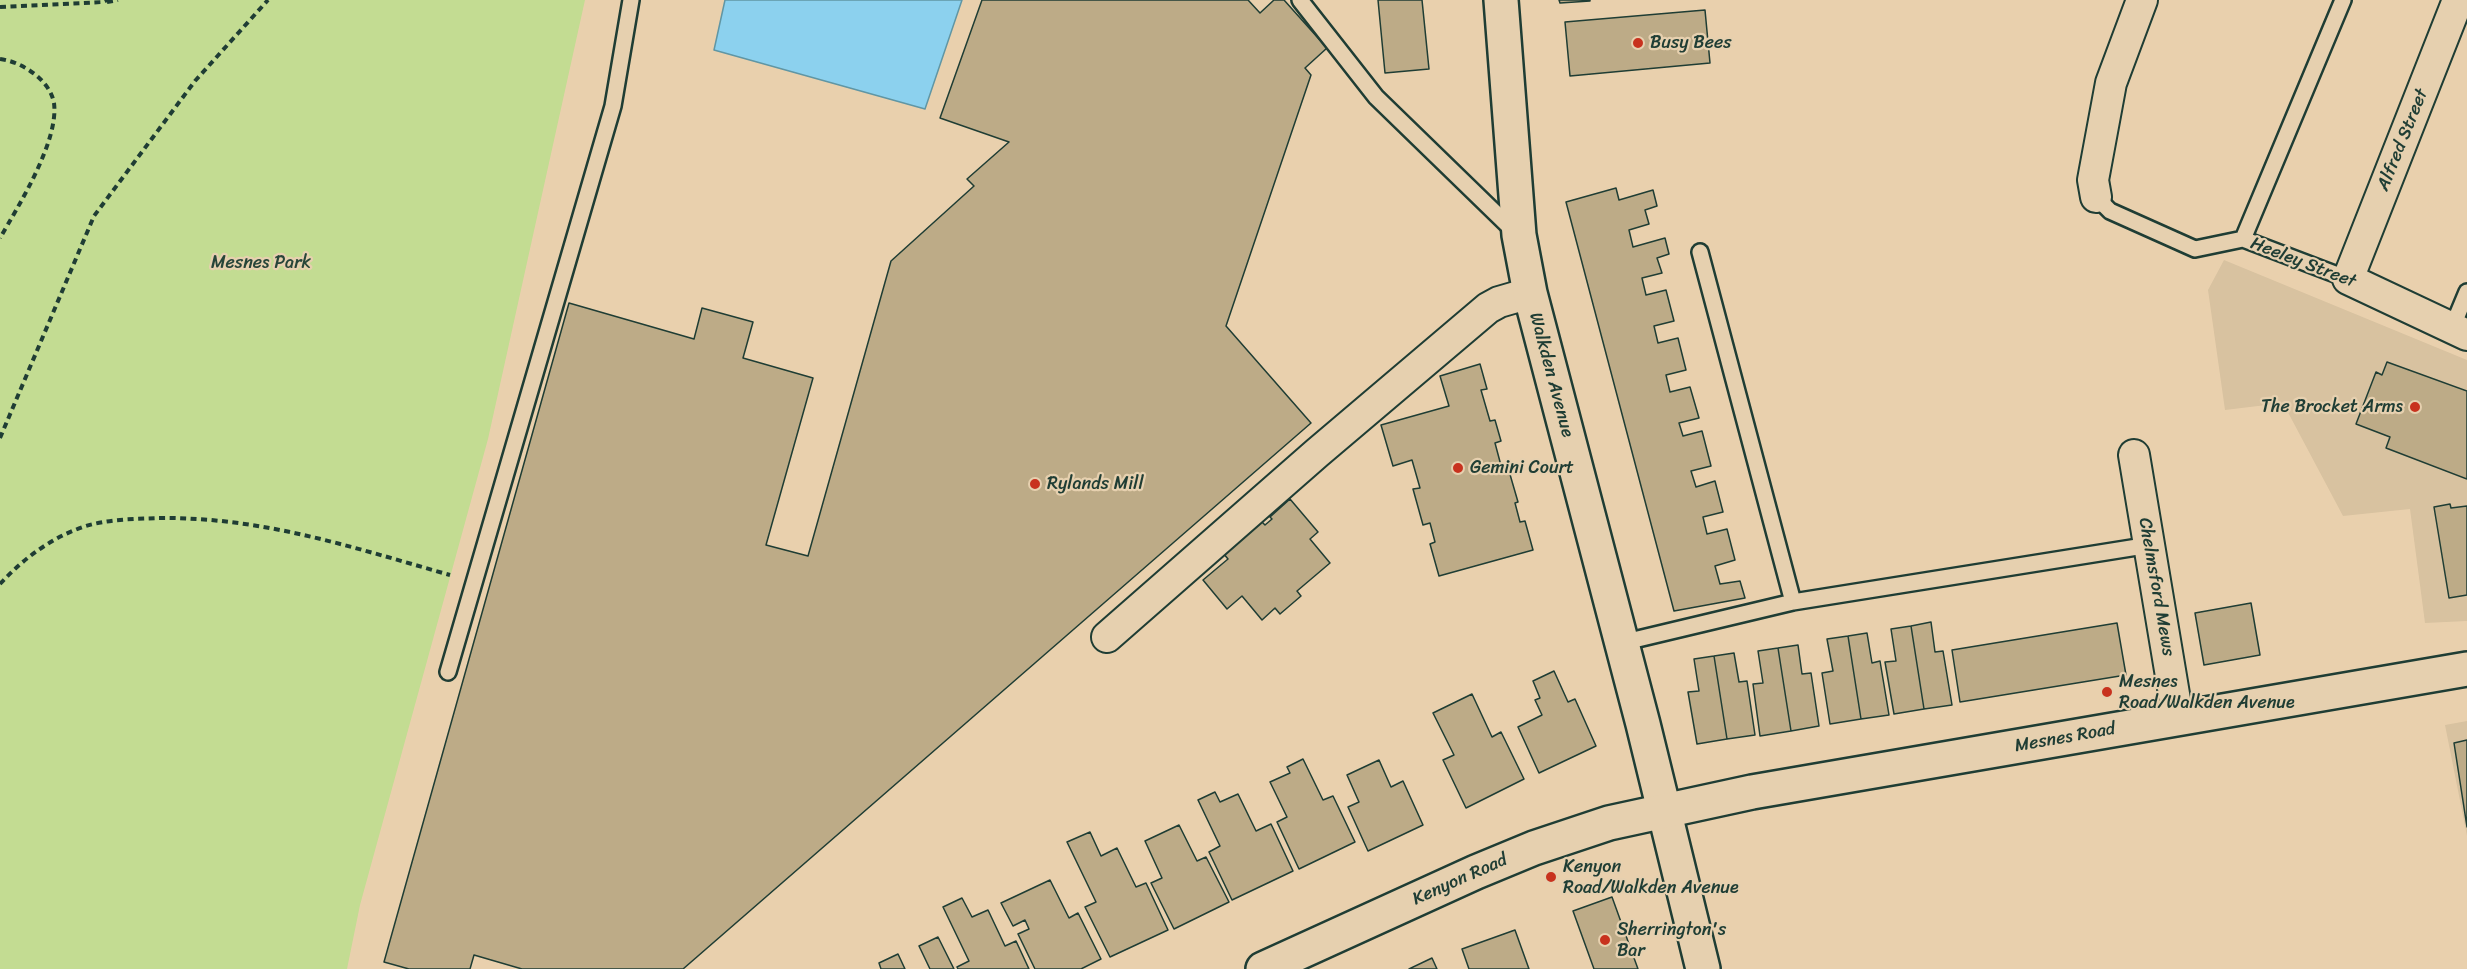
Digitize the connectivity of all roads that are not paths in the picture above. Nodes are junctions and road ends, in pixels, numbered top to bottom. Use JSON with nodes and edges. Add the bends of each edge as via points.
{"nodes":[{"id":1,"x":631,"y":0,"type":"edge"},
{"id":2,"x":1300,"y":0,"type":"edge"},
{"id":3,"x":1501,"y":0,"type":"edge"},
{"id":4,"x":2142,"y":0,"type":"edge"},
{"id":5,"x":2343,"y":0,"type":"edge"},
{"id":6,"x":2458,"y":0,"type":"edge"},
{"id":7,"x":2096,"y":197,"type":"joint"},
{"id":8,"x":1519,"y":235,"type":"junction"},
{"id":9,"x":2243,"y":239,"type":"junction"},
{"id":10,"x":1700,"y":252,"type":"dead end"},
{"id":11,"x":2348,"y":279,"type":"junction"},
{"id":12,"x":2467,"y":292,"type":"edge"},
{"id":13,"x":1530,"y":293,"type":"junction"},
{"id":14,"x":2460,"y":331,"type":"edge"},
{"id":15,"x":2134,"y":455,"type":"dead end"},
{"id":16,"x":2150,"y":545,"type":"junction"},
{"id":17,"x":1793,"y":602,"type":"junction"},
{"id":18,"x":1107,"y":637,"type":"dead end"},
{"id":19,"x":1621,"y":643,"type":"junction"},
{"id":20,"x":2467,"y":669,"type":"edge"},
{"id":21,"x":448,"y":672,"type":"dead end"},
{"id":22,"x":2178,"y":718,"type":"junction"},
{"id":23,"x":1665,"y":812,"type":"junction"},
{"id":24,"x":1263,"y":969,"type":"edge"},
{"id":25,"x":1703,"y":969,"type":"edge"}],
"edges":[{"from":1,"to":21,"type":"lane","via":[[613,106]]},
{"from":2,"to":8,"type":"lane","via":[[1376,97]]},
{"from":3,"to":8,"type":"main road","name":"Walkden Avenue"},
{"from":4,"to":7,"type":"street","name":"Heeley Street","via":[[2111,83],[2093,180]]},
{"from":5,"to":9,"type":"lane"},
{"from":6,"to":11,"type":"street","name":"Alfred Street"},
{"from":7,"to":9,"type":"lane","name":"Heeley Street","via":[[2110,212],[2195,249]]},
{"from":8,"to":13,"type":"main road","name":"Walkden Avenue"},
{"from":9,"to":11,"type":"lane","name":"Heeley Street"},
{"from":10,"to":17,"type":"lane"},
{"from":11,"to":14,"type":"street","name":"Heeley Street"},
{"from":12,"to":14,"type":"lane"},
{"from":13,"to":18,"type":"street","via":[[1488,308]]},
{"from":13,"to":19,"type":"main road","name":"Walkden Avenue"},
{"from":15,"to":16,"type":"street","name":"Chelmsford Mews"},
{"from":16,"to":17,"type":"lane"},
{"from":16,"to":22,"type":"street","name":"Chelmsford Mews"},
{"from":17,"to":19,"type":"lane"},
{"from":19,"to":23,"type":"main road","name":"Walkden Avenue"},
{"from":20,"to":22,"type":"main road","name":"Mesnes Road"},
{"from":22,"to":23,"type":"main road","name":"Mesnes Road","via":[[1752,792]]},
{"from":23,"to":24,"type":"main road","name":"Kenyon Road","via":[[1609,823],[1534,848]]},
{"from":23,"to":25,"type":"main road","name":"Walkden Avenue"}]}
